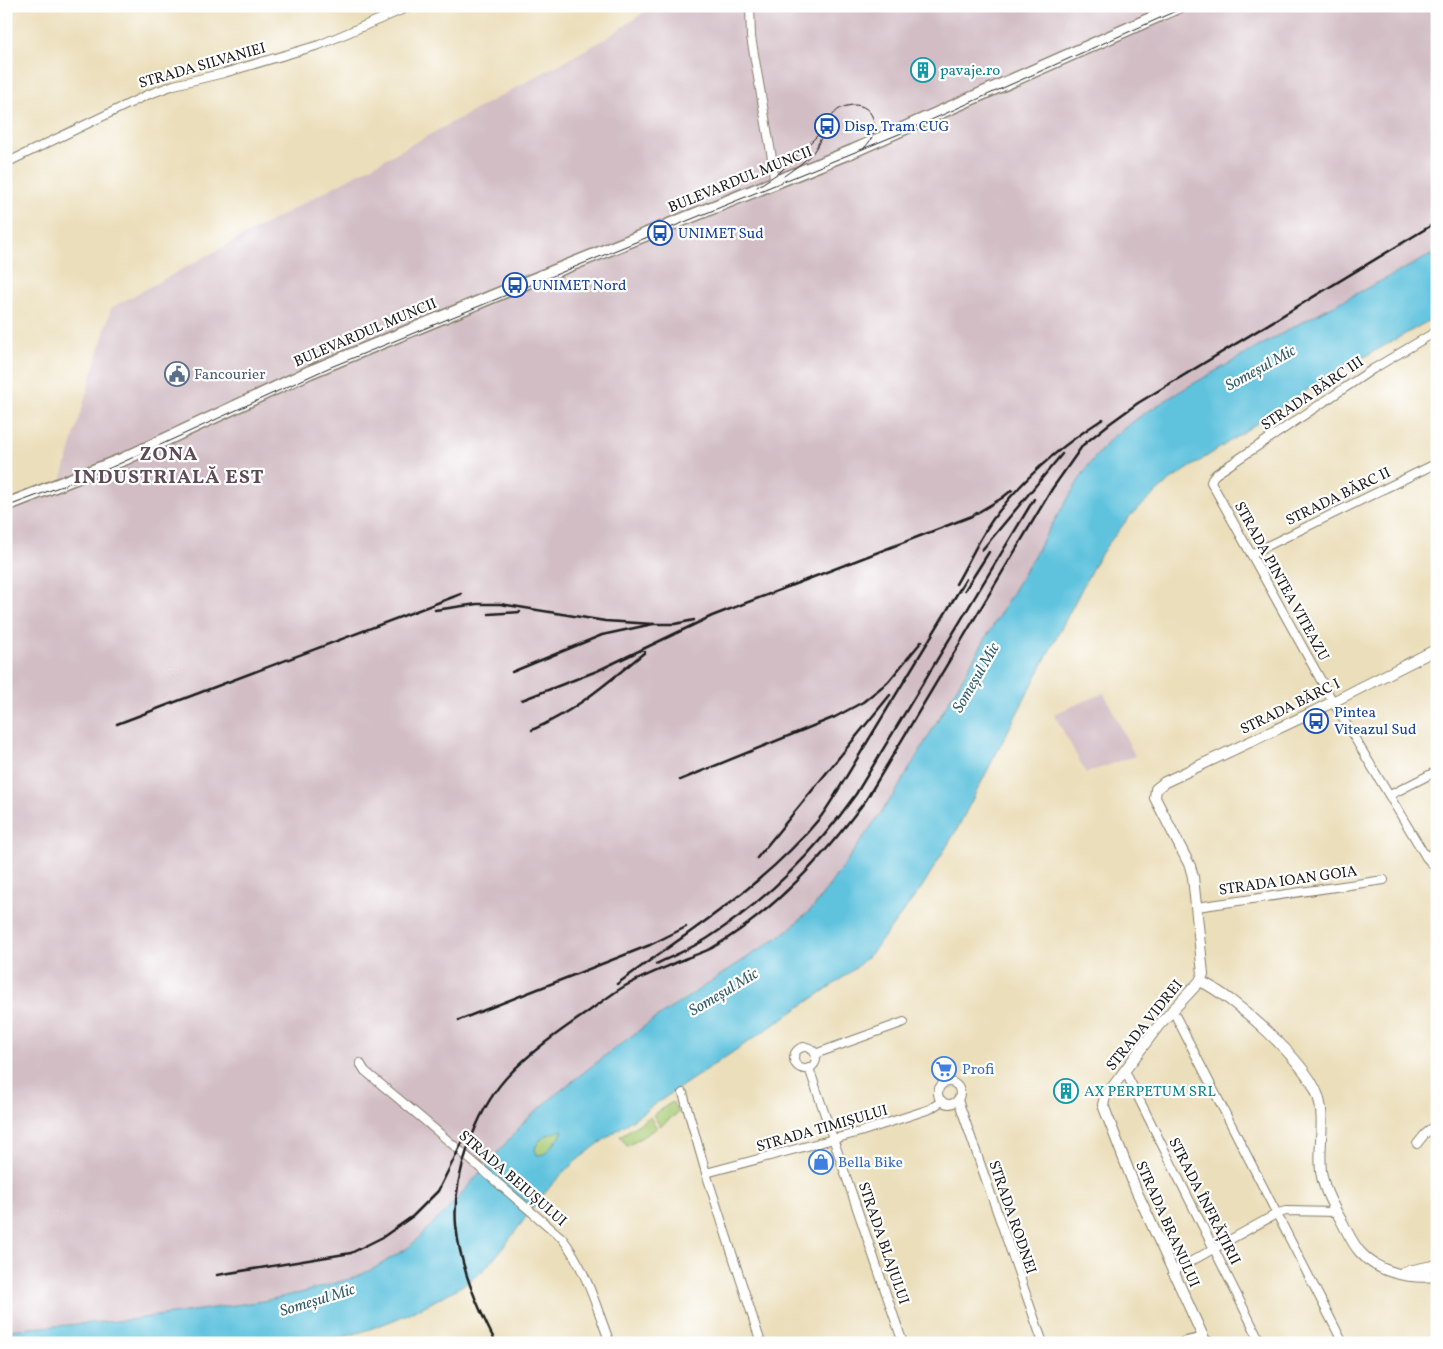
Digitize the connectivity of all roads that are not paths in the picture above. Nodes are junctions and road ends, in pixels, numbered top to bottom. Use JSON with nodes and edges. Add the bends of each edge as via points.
{"nodes":[{"id":1,"x":411,"y":6,"type":"edge"},
{"id":2,"x":750,"y":6,"type":"edge"},
{"id":3,"x":1180,"y":6,"type":"edge"},
{"id":4,"x":6,"y":162,"type":"edge"},
{"id":5,"x":774,"y":183,"type":"junction"},
{"id":6,"x":1437,"y":331,"type":"edge"},
{"id":7,"x":1437,"y":463,"type":"edge"},
{"id":8,"x":1212,"y":485,"type":"joint"},
{"id":9,"x":6,"y":505,"type":"edge"},
{"id":10,"x":1251,"y":554,"type":"junction"},
{"id":11,"x":1437,"y":649,"type":"edge"},
{"id":12,"x":1333,"y":702,"type":"junction"},
{"id":13,"x":1437,"y":771,"type":"edge"},
{"id":14,"x":1390,"y":795,"type":"junction"},
{"id":15,"x":1437,"y":850,"type":"edge"},
{"id":16,"x":1426,"y":857,"type":"junction"},
{"id":17,"x":1437,"y":870,"type":"edge"},
{"id":18,"x":1384,"y":880,"type":"dead end"},
{"id":19,"x":1197,"y":907,"type":"junction"},
{"id":20,"x":1200,"y":981,"type":"junction"},
{"id":21,"x":1172,"y":1009,"type":"junction"},
{"id":22,"x":904,"y":1022,"type":"dead end"},
{"id":23,"x":815,"y":1054,"type":"junction"},
{"id":24,"x":360,"y":1063,"type":"dead end"},
{"id":25,"x":809,"y":1068,"type":"junction"},
{"id":26,"x":1125,"y":1071,"type":"junction"},
{"id":27,"x":683,"y":1093,"type":"dead end"},
{"id":28,"x":958,"y":1100,"type":"junction"},
{"id":29,"x":942,"y":1102,"type":"junction"},
{"id":30,"x":1106,"y":1114,"type":"joint"},
{"id":31,"x":1437,"y":1124,"type":"edge"},
{"id":32,"x":834,"y":1140,"type":"junction"},
{"id":33,"x":1417,"y":1144,"type":"dead end"},
{"id":34,"x":706,"y":1173,"type":"junction"},
{"id":35,"x":1336,"y":1212,"type":"junction"},
{"id":36,"x":1278,"y":1213,"type":"junction"},
{"id":37,"x":1214,"y":1249,"type":"junction"},
{"id":38,"x":1437,"y":1265,"type":"edge"},
{"id":39,"x":1172,"y":1272,"type":"junction"},
{"id":40,"x":1400,"y":1273,"type":"junction"},
{"id":41,"x":1437,"y":1276,"type":"edge"},
{"id":42,"x":1207,"y":1342,"type":"edge"},
{"id":43,"x":610,"y":1343,"type":"edge"},
{"id":44,"x":762,"y":1343,"type":"edge"},
{"id":45,"x":904,"y":1343,"type":"edge"},
{"id":46,"x":1043,"y":1343,"type":"edge"},
{"id":47,"x":1185,"y":1343,"type":"edge"},
{"id":48,"x":1261,"y":1343,"type":"edge"},
{"id":49,"x":1344,"y":1343,"type":"edge"}],
"edges":[{"from":1,"to":4,"type":"street","name":"STRADA SILVANIEI","via":[[319,45],[147,95]]},
{"from":2,"to":5,"type":"street","via":[[751,37]]},
{"from":3,"to":5,"type":"main road","name":"BULEVARDUL MUNCII"},
{"from":5,"to":9,"type":"main road","name":"BULEVARDUL MUNCII","via":[[310,372],[124,460]]},
{"from":6,"to":8,"type":"street","name":"STRADA BĂRC III","via":[[1373,369],[1216,474]]},
{"from":7,"to":10,"type":"street","name":"STRADA BĂRC II"},
{"from":8,"to":10,"type":"street","name":"STRADA PINTEA VITEAZU"},
{"from":10,"to":12,"type":"street","name":"STRADA PINTEA VITEAZU"},
{"from":11,"to":12,"type":"street","name":"STRADA BĂRC I"},
{"from":12,"to":14,"type":"street","name":"STRADA PINTEA VITEAZU"},
{"from":12,"to":19,"type":"street","name":"STRADA BĂRC I","via":[[1156,789],[1155,798],[1190,866]]},
{"from":13,"to":14,"type":"street"},
{"from":14,"to":16,"type":"street","name":"STRADA PINTEA VITEAZU"},
{"from":15,"to":16,"type":"street"},
{"from":16,"to":17,"type":"street","name":"STRADA PINTEA VITEAZU"},
{"from":18,"to":19,"type":"street","name":"STRADA IOAN GOIA"},
{"from":19,"to":20,"type":"street","via":[[1204,970]]},
{"from":20,"to":21,"type":"street","name":"STRADA VIDREI"},
{"from":20,"to":35,"type":"street","via":[[1262,1027],[1288,1053],[1314,1087],[1321,1107],[1321,1171]]},
{"from":21,"to":26,"type":"street","name":"STRADA VIDREI"},
{"from":21,"to":36,"type":"street"},
{"from":22,"to":23,"type":"street","name":"STRADA BLAJULUI"},
{"from":23,"to":25,"type":"street"},
{"from":23,"to":25,"type":"street","name":"STRADA BLAJULUI","via":[[805,1047],[795,1054],[799,1066]]},
{"from":24,"to":43,"type":"street","name":"STRADA BEIUȘULUI","via":[[365,1071],[562,1238],[586,1278]]},
{"from":25,"to":32,"type":"street","name":"STRADA BLAJULUI"},
{"from":26,"to":30,"type":"street","name":"STRADA VIDREI","via":[[1104,1101]]},
{"from":26,"to":37,"type":"street","name":"STRADA ÎNFRĂȚIRII"},
{"from":27,"to":34,"type":"street"},
{"from":28,"to":29,"type":"street","via":[[952,1104]]},
{"from":28,"to":29,"type":"street","via":[[959,1086],[947,1082],[939,1090]]},
{"from":28,"to":46,"type":"street","name":"STRADA RODNEI"},
{"from":29,"to":32,"type":"street","name":"STRADA TIMIȘULUI","via":[[930,1109]]},
{"from":30,"to":39,"type":"street","name":"STRADA BRANULUI"},
{"from":31,"to":33,"type":"street"},
{"from":32,"to":34,"type":"street","name":"STRADA TIMIȘULUI"},
{"from":32,"to":45,"type":"street","name":"STRADA BLAJULUI"},
{"from":34,"to":44,"type":"street"},
{"from":35,"to":36,"type":"street"},
{"from":35,"to":40,"type":"street","via":[[1353,1244],[1370,1262]]},
{"from":36,"to":37,"type":"street"},
{"from":36,"to":49,"type":"street"},
{"from":37,"to":39,"type":"street"},
{"from":37,"to":48,"type":"street","name":"STRADA ÎNFRĂȚIRII"},
{"from":38,"to":40,"type":"street"},
{"from":39,"to":42,"type":"street","name":"STRADA BRANULUI"},
{"from":40,"to":41,"type":"street","via":[[1416,1277]]},
{"from":42,"to":47,"type":"main road"}]}
